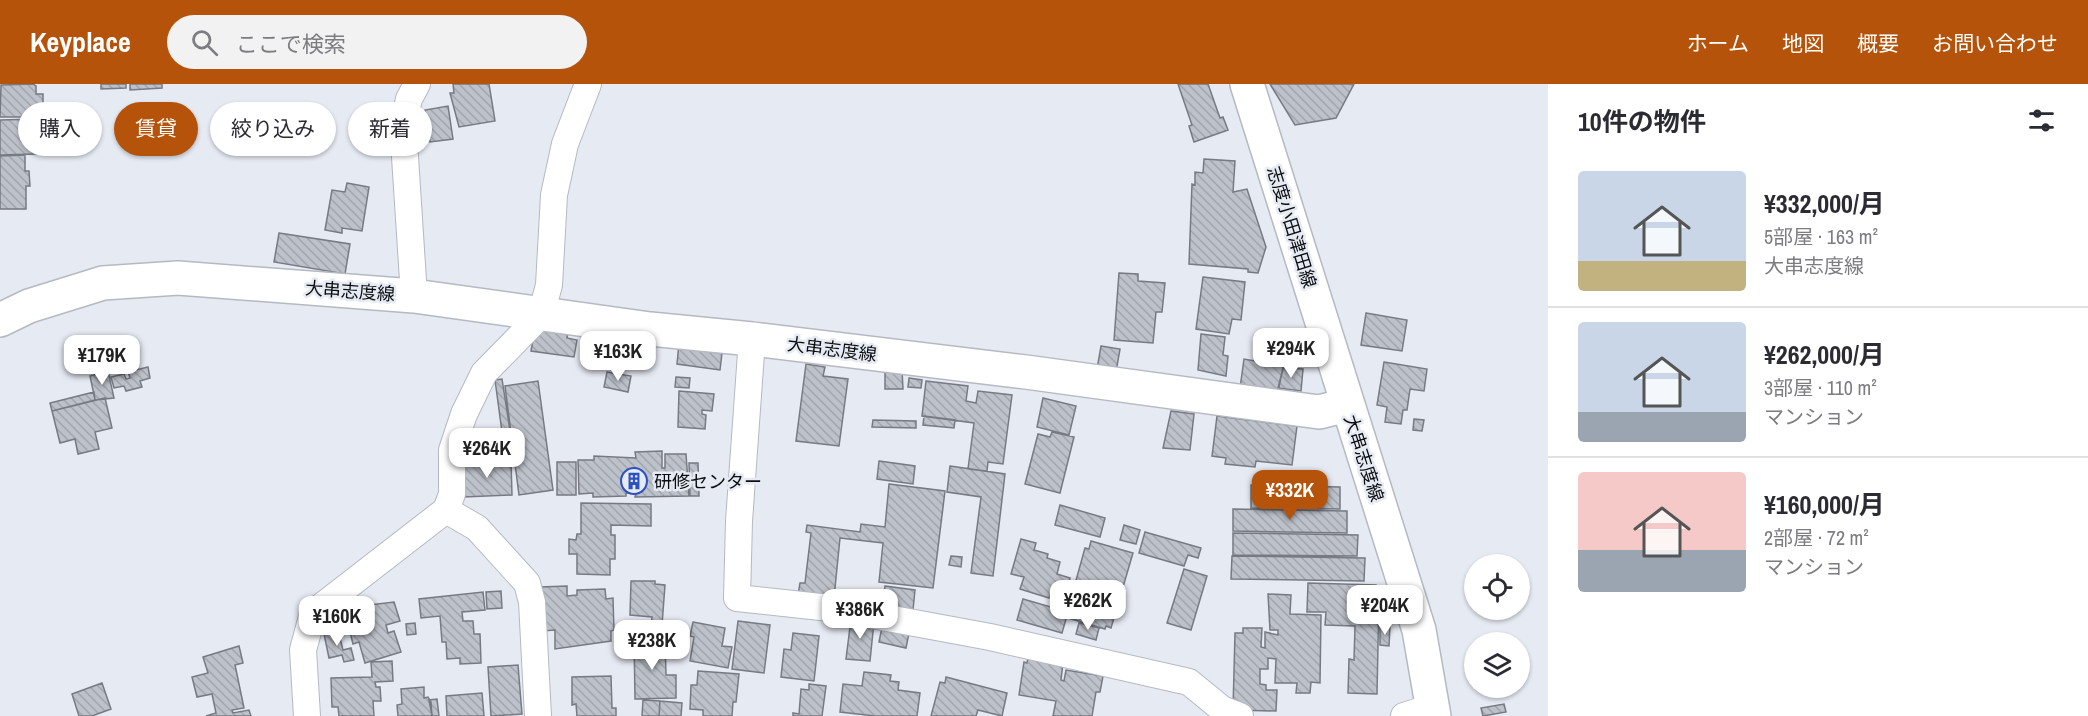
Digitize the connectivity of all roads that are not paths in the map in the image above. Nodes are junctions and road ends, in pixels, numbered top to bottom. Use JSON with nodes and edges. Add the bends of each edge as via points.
{"nodes":[{"id":1,"x":417,"y":84,"type":"edge"},
{"id":2,"x":588,"y":84,"type":"edge"},
{"id":3,"x":1247,"y":84,"type":"edge"},
{"id":4,"x":414,"y":296,"type":"junction"},
{"id":5,"x":542,"y":315,"type":"junction"},
{"id":6,"x":0,"y":320,"type":"edge"},
{"id":7,"x":753,"y":339,"type":"junction"},
{"id":8,"x":1347,"y":405,"type":"junction"},
{"id":9,"x":446,"y":510,"type":"junction"},
{"id":10,"x":1423,"y":713,"type":"edge"},
{"id":11,"x":307,"y":716,"type":"edge"},
{"id":12,"x":538,"y":716,"type":"edge"},
{"id":13,"x":1240,"y":716,"type":"edge"}],
"edges":[{"from":1,"to":4,"type":"street","via":[[403,126]]},
{"from":2,"to":5,"type":"street","via":[[565,144],[554,195],[549,285]]},
{"from":3,"to":8,"type":"main road","name":"志度小田津田線"},
{"from":4,"to":5,"type":"main road","name":"大串志度線"},
{"from":4,"to":6,"type":"main road","name":"大串志度線","via":[[178,278],[103,283],[29,306]]},
{"from":5,"to":7,"type":"main road","name":"大串志度線"},
{"from":5,"to":9,"type":"street","via":[[484,373],[469,403],[452,450],[452,494]]},
{"from":7,"to":8,"type":"main road","name":"大串志度線","via":[[1319,412]]},
{"from":7,"to":13,"type":"street","via":[[737,598],[839,609],[990,637],[1189,682],[1222,709]]},
{"from":8,"to":10,"type":"main road","name":"大串志度線","via":[[1419,630]]},
{"from":9,"to":11,"type":"street","via":[[313,613],[303,650]]},
{"from":9,"to":12,"type":"street","via":[[477,528],[527,584],[532,602]]}]}
